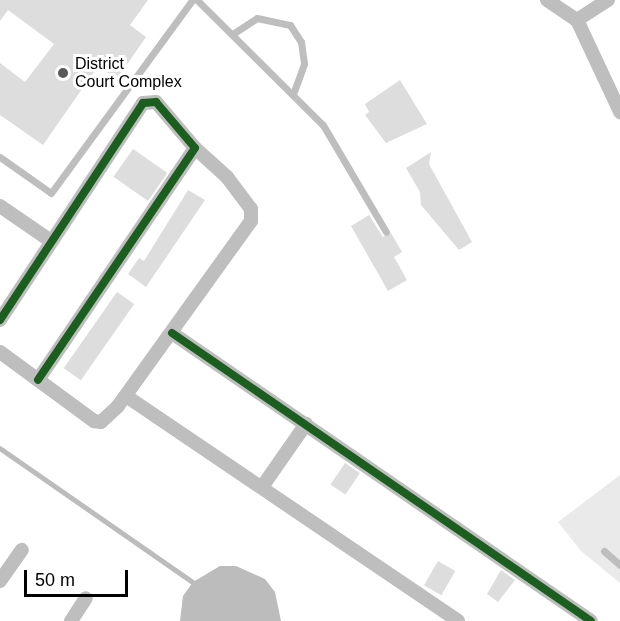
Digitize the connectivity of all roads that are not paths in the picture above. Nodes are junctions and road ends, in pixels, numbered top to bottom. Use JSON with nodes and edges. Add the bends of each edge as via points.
{"nodes":[{"id":1,"x":192,"y":0,"type":"edge"},
{"id":2,"x":197,"y":0,"type":"edge"},
{"id":3,"x":547,"y":0,"type":"edge"},
{"id":4,"x":608,"y":0,"type":"edge"},
{"id":5,"x":577,"y":20,"type":"junction"},
{"id":6,"x":234,"y":33,"type":"junction"},
{"id":7,"x":294,"y":92,"type":"junction"},
{"id":8,"x":620,"y":112,"type":"edge"},
{"id":9,"x":195,"y":148,"type":"junction"},
{"id":10,"x":0,"y":158,"type":"edge"},
{"id":11,"x":0,"y":206,"type":"edge"},
{"id":12,"x":386,"y":232,"type":"dead end"},
{"id":13,"x":51,"y":241,"type":"junction"},
{"id":14,"x":2,"y":311,"type":"edge"},
{"id":15,"x":172,"y":333,"type":"junction"},
{"id":16,"x":0,"y":352,"type":"edge"},
{"id":17,"x":38,"y":380,"type":"junction"},
{"id":18,"x":126,"y":396,"type":"junction"},
{"id":19,"x":306,"y":424,"type":"junction"},
{"id":20,"x":261,"y":487,"type":"junction"},
{"id":21,"x":22,"y":549,"type":"dead end"},
{"id":22,"x":604,"y":551,"type":"dead end"},
{"id":23,"x":620,"y":565,"type":"edge"},
{"id":24,"x":0,"y":581,"type":"edge"},
{"id":25,"x":86,"y":598,"type":"dead end"},
{"id":26,"x":71,"y":621,"type":"edge"},
{"id":27,"x":458,"y":621,"type":"edge"},
{"id":28,"x":591,"y":621,"type":"edge"}],
"edges":[{"from":1,"to":10,"type":"lane","via":[[51,193]]},
{"from":2,"to":6,"type":"lane"},
{"from":3,"to":5,"type":"street"},
{"from":4,"to":5,"type":"street"},
{"from":5,"to":8,"type":"street"},
{"from":6,"to":7,"type":"lane"},
{"from":6,"to":7,"type":"lane","via":[[257,18],[290,25],[301,42],[304,64]]},
{"from":7,"to":12,"type":"lane","via":[[323,125]]},
{"from":9,"to":13,"type":"street","via":[[156,102],[143,103]]},
{"from":9,"to":15,"type":"street","via":[[227,177],[251,209],[251,220]]},
{"from":9,"to":17,"type":"street"},
{"from":11,"to":13,"type":"street"},
{"from":13,"to":14,"type":"street"},
{"from":15,"to":18,"type":"street"},
{"from":15,"to":19,"type":"street"},
{"from":16,"to":17,"type":"street"},
{"from":17,"to":18,"type":"street","via":[[101,422]]},
{"from":18,"to":20,"type":"street"},
{"from":19,"to":20,"type":"street"},
{"from":19,"to":28,"type":"street"},
{"from":20,"to":27,"type":"street"},
{"from":21,"to":24,"type":"street"},
{"from":22,"to":23,"type":"lane"},
{"from":25,"to":26,"type":"street"}]}
